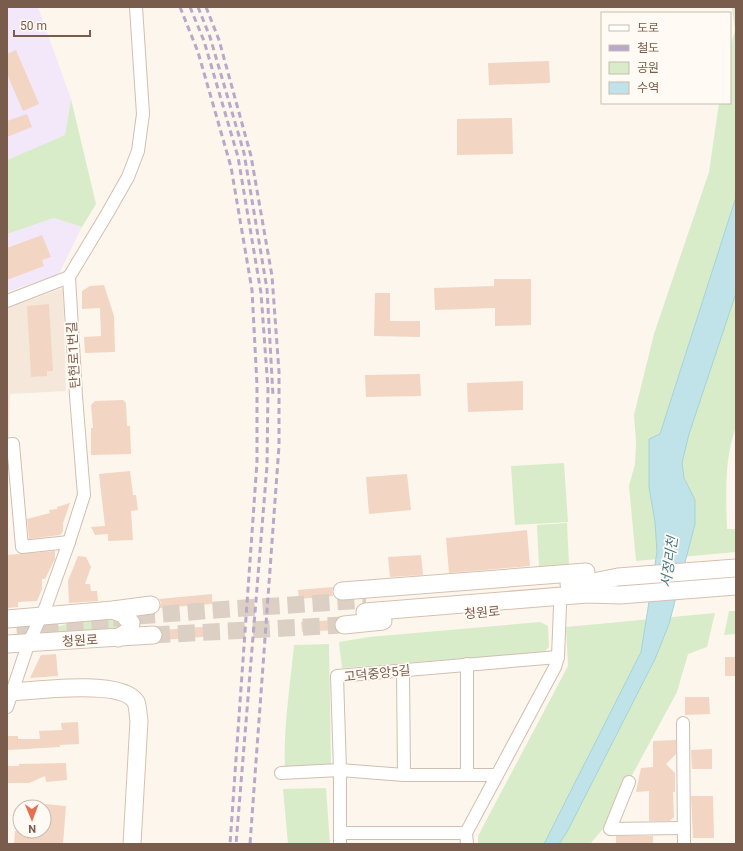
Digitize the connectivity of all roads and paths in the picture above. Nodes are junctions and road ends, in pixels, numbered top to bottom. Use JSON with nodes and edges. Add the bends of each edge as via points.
{"nodes":[{"id":1,"x":136,"y":7,"type":"edge"},
{"id":2,"x":69,"y":277,"type":"junction"},
{"id":3,"x":7,"y":301,"type":"edge"},
{"id":4,"x":10,"y":444,"type":"edge"},
{"id":5,"x":69,"y":542,"type":"junction"},
{"id":6,"x":736,"y":568,"type":"edge"},
{"id":7,"x":736,"y":586,"type":"edge"},
{"id":8,"x":342,"y":591,"type":"dead end"},
{"id":9,"x":620,"y":595,"type":"junction"},
{"id":10,"x":150,"y":605,"type":"dead end"},
{"id":11,"x":364,"y":606,"type":"junction"},
{"id":12,"x":560,"y":606,"type":"junction"},
{"id":13,"x":113,"y":610,"type":"junction"},
{"id":14,"x":41,"y":616,"type":"junction"},
{"id":15,"x":7,"y":619,"type":"edge"},
{"id":16,"x":344,"y":625,"type":"tunnel mouth"},
{"id":17,"x":153,"y":636,"type":"tunnel mouth"},
{"id":18,"x":118,"y":638,"type":"junction"},
{"id":19,"x":29,"y":642,"type":"junction"},
{"id":20,"x":7,"y":644,"type":"edge"},
{"id":21,"x":558,"y":657,"type":"junction"},
{"id":22,"x":467,"y":664,"type":"junction"},
{"id":23,"x":403,"y":670,"type":"junction"},
{"id":24,"x":10,"y":699,"type":"edge"},
{"id":25,"x":683,"y":723,"type":"dead end"},
{"id":26,"x":340,"y":770,"type":"junction"},
{"id":27,"x":281,"y":773,"type":"dead end"},
{"id":28,"x":404,"y":775,"type":"junction"},
{"id":29,"x":467,"y":775,"type":"junction"},
{"id":30,"x":497,"y":775,"type":"junction"},
{"id":31,"x":629,"y":782,"type":"dead end"},
{"id":32,"x":684,"y":828,"type":"junction"},
{"id":33,"x":340,"y":838,"type":"edge"},
{"id":34,"x":467,"y":838,"type":"edge"},
{"id":35,"x":132,"y":844,"type":"edge"},
{"id":36,"x":684,"y":844,"type":"edge"}],
"edges":[{"from":1,"to":2,"type":"street","via":[[142,114],[138,150],[128,177]]},
{"from":2,"to":3,"type":"street"},
{"from":2,"to":5,"type":"street","name":"탄현로1번길","via":[[84,495]]},
{"from":4,"to":5,"type":"street","via":[[22,547]]},
{"from":5,"to":14,"type":"street","name":"탄현로1번길"},
{"from":6,"to":11,"type":"main road","name":"청원로","via":[[618,576],[588,572]]},
{"from":7,"to":9,"type":"main road","name":"청원로"},
{"from":8,"to":11,"type":"main road","name":"청원로"},
{"from":9,"to":11,"type":"main road","name":"청원로","via":[[587,594]]},
{"from":9,"to":12,"type":"main road","name":"청원로"},
{"from":10,"to":13,"type":"main road","name":"청원로"},
{"from":11,"to":12,"type":"main road","name":"청원로"},
{"from":11,"to":16,"type":"main road","name":"청원로"},
{"from":12,"to":21,"type":"street"},
{"from":13,"to":14,"type":"main road","name":"청원로"},
{"from":13,"to":18,"type":"main road","via":[[123,614],[131,623],[129,631]]},
{"from":14,"to":15,"type":"main road","name":"청원로"},
{"from":14,"to":19,"type":"street","name":"탄현로1번길"},
{"from":17,"to":18,"type":"main road","name":"청원로"},
{"from":18,"to":19,"type":"main road","name":"청원로"},
{"from":19,"to":20,"type":"main road","name":"청원로"},
{"from":19,"to":24,"type":"street","name":"탄현로1번길"},
{"from":21,"to":22,"type":"street","name":"고덕중앙5길"},
{"from":21,"to":30,"type":"street"},
{"from":22,"to":23,"type":"street","name":"고덕중앙5길"},
{"from":22,"to":29,"type":"street"},
{"from":23,"to":26,"type":"street","name":"고덕중앙5길","via":[[337,676]]},
{"from":23,"to":28,"type":"street"},
{"from":24,"to":35,"type":"main road","via":[[87,688],[126,694],[136,702],[140,721]]},
{"from":25,"to":32,"type":"street"},
{"from":26,"to":27,"type":"street"},
{"from":26,"to":28,"type":"street"},
{"from":26,"to":33,"type":"street","name":"고덕중앙5길"},
{"from":28,"to":29,"type":"street"},
{"from":29,"to":30,"type":"street"},
{"from":30,"to":34,"type":"street"},
{"from":31,"to":32,"type":"street","via":[[610,829]]},
{"from":32,"to":36,"type":"street"},
{"from":33,"to":34,"type":"street"}]}
